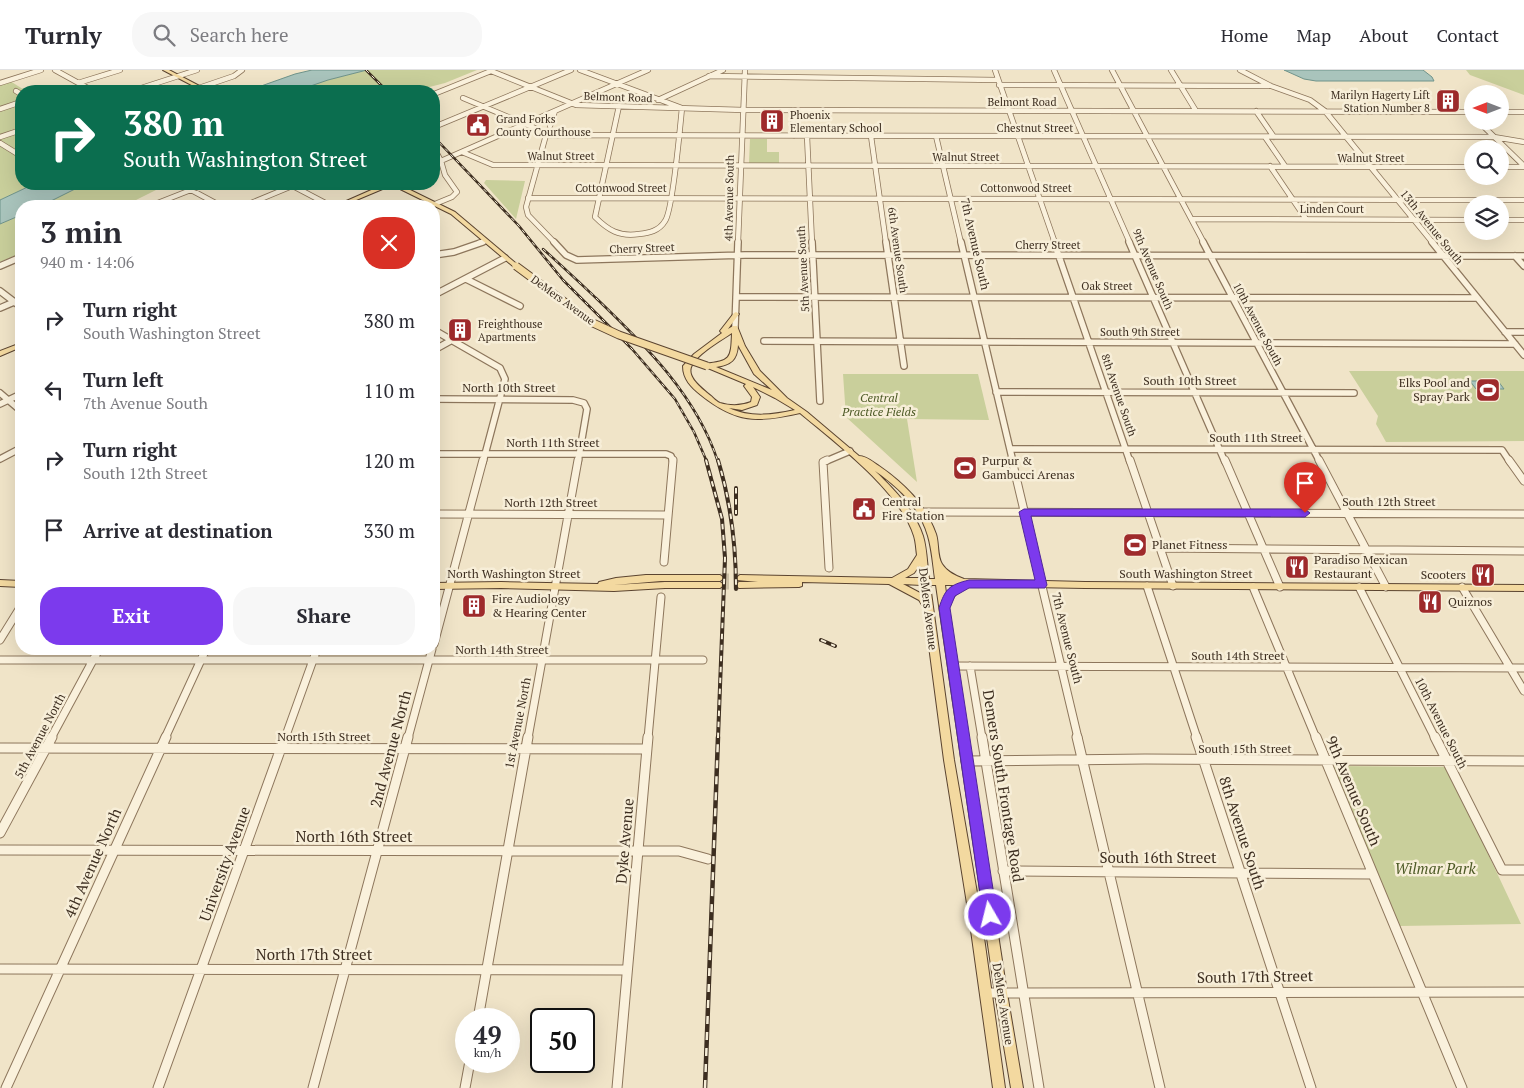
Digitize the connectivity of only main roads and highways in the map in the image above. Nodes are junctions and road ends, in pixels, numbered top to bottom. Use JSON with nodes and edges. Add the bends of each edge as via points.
{"nodes":[{"id":1,"x":165,"y":70,"type":"edge"},
{"id":2,"x":194,"y":85,"type":"edge"},
{"id":3,"x":375,"y":190,"type":"edge"},
{"id":4,"x":405,"y":190,"type":"edge"},
{"id":5,"x":352,"y":200,"type":"edge"},
{"id":6,"x":424,"y":200,"type":"edge"},
{"id":7,"x":440,"y":208,"type":"edge"},
{"id":8,"x":736,"y":314,"type":"road end"},
{"id":9,"x":735,"y":327,"type":"junction"},
{"id":10,"x":710,"y":344,"type":"junction"},
{"id":11,"x":15,"y":348,"type":"edge"},
{"id":12,"x":0,"y":354,"type":"edge"},
{"id":13,"x":707,"y":366,"type":"junction"},
{"id":14,"x":742,"y":381,"type":"junction"},
{"id":15,"x":698,"y":389,"type":"junction"},
{"id":16,"x":787,"y":401,"type":"junction"},
{"id":17,"x":800,"y":411,"type":"junction"},
{"id":18,"x":850,"y":451,"type":"junction"},
{"id":19,"x":900,"y":485,"type":"junction"},
{"id":20,"x":888,"y":490,"type":"junction"},
{"id":21,"x":921,"y":556,"type":"junction"},
{"id":22,"x":938,"y":565,"type":"junction"},
{"id":23,"x":720,"y":582,"type":"tunnel mouth"},
{"id":24,"x":740,"y":582,"type":"tunnel mouth"},
{"id":25,"x":890,"y":583,"type":"junction"},
{"id":26,"x":925,"y":583,"type":"junction"},
{"id":27,"x":0,"y":584,"type":"edge"},
{"id":28,"x":15,"y":584,"type":"edge"},
{"id":29,"x":941,"y":584,"type":"junction"},
{"id":30,"x":969,"y":584,"type":"junction"},
{"id":31,"x":440,"y":586,"type":"edge"},
{"id":32,"x":1524,"y":588,"type":"edge"},
{"id":33,"x":928,"y":608,"type":"junction"},
{"id":34,"x":944,"y":608,"type":"junction"},
{"id":35,"x":949,"y":760,"type":"junction"},
{"id":36,"x":966,"y":760,"type":"junction"},
{"id":37,"x":999,"y":1088,"type":"edge"},
{"id":38,"x":1017,"y":1088,"type":"edge"}],
"edges":[{"from":1,"to":2,"type":"main road"},
{"from":3,"to":5,"type":"main road"},
{"from":4,"to":6,"type":"main road","name":"DeMers Avenue"},
{"from":7,"to":13,"type":"main road","name":"DeMers Avenue","bridge":true,"via":[[453,213],[485,242],[593,323]]},
{"from":8,"to":10,"type":"main road"},
{"from":9,"to":10,"type":"main road"},
{"from":9,"to":13,"type":"main road","via":[[734,355],[730,361]]},
{"from":9,"to":16,"type":"main road","via":[[757,372]]},
{"from":10,"to":15,"type":"main road","via":[[687,366],[688,379]]},
{"from":11,"to":12,"type":"main road"},
{"from":13,"to":14,"type":"main road","name":"DeMers Avenue"},
{"from":14,"to":15,"type":"main road","via":[[756,397],[754,403],[742,408],[725,405]]},
{"from":14,"to":16,"type":"main road","name":"DeMers Avenue"},
{"from":15,"to":17,"type":"main road","via":[[718,406],[744,417],[778,417]]},
{"from":16,"to":17,"type":"main road","name":"DeMers Avenue"},
{"from":17,"to":18,"type":"main road","name":"DeMers Avenue"},
{"from":18,"to":19,"type":"main road","name":"DeMers Avenue"},
{"from":18,"to":20,"type":"main road","name":"DeMers Avenue"},
{"from":19,"to":20,"type":"main road"},
{"from":19,"to":22,"type":"main road","name":"DeMers Avenue","via":[[923,512],[933,537]]},
{"from":20,"to":21,"type":"main road","name":"DeMers Avenue","via":[[915,525]]},
{"from":21,"to":25,"type":"main road","via":[[911,571]]},
{"from":21,"to":26,"type":"main road","name":"DeMers Avenue"},
{"from":22,"to":29,"type":"main road","name":"DeMers Avenue"},
{"from":22,"to":30,"type":"main road","via":[[949,576]]},
{"from":23,"to":31,"type":"main road","name":"North Washington Street"},
{"from":24,"to":25,"type":"main road","name":"South Washington Street"},
{"from":25,"to":26,"type":"main road","name":"South Washington Street"},
{"from":25,"to":33,"type":"main road","via":[[923,598]]},
{"from":26,"to":29,"type":"main road","name":"South Washington Street"},
{"from":26,"to":33,"type":"main road","name":"DeMers Avenue"},
{"from":27,"to":28,"type":"main road"},
{"from":29,"to":30,"type":"main road","name":"South Washington Street"},
{"from":29,"to":34,"type":"main road","name":"DeMers Avenue"},
{"from":30,"to":32,"type":"main road","name":"South Washington Street"},
{"from":30,"to":34,"type":"main road","via":[[954,590],[946,599]]},
{"from":33,"to":35,"type":"main road","name":"DeMers Avenue"},
{"from":34,"to":36,"type":"main road","name":"DeMers Avenue"},
{"from":35,"to":36,"type":"main road"},
{"from":35,"to":37,"type":"main road","name":"DeMers Avenue"},
{"from":36,"to":38,"type":"main road","name":"DeMers Avenue"}]}
